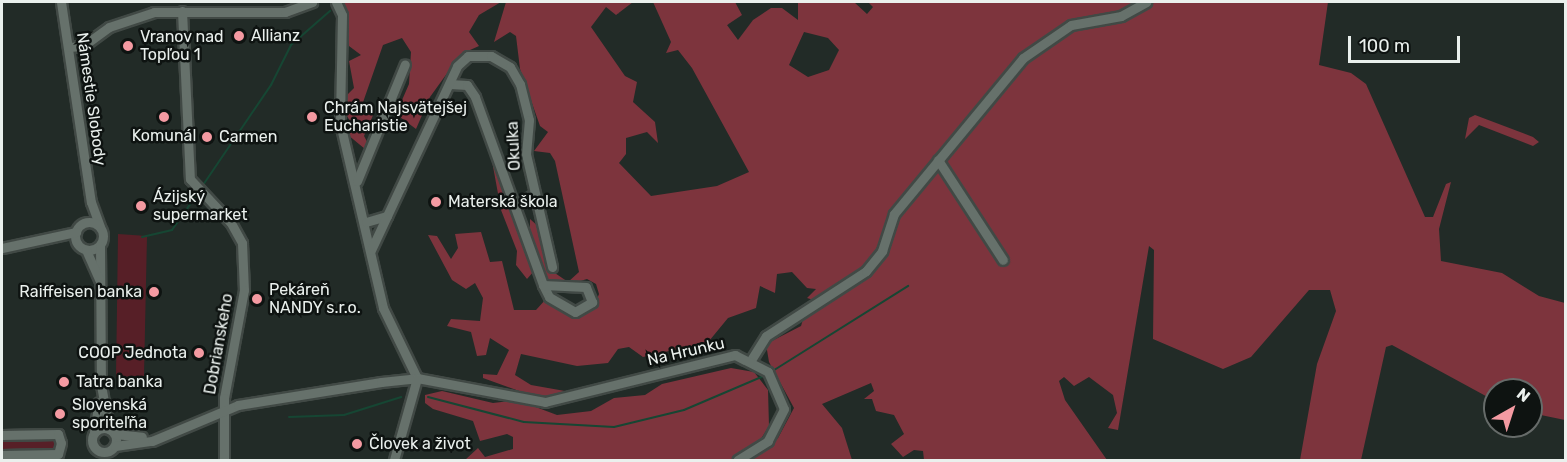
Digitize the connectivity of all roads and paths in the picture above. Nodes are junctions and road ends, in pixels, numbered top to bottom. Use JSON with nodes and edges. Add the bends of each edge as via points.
{"nodes":[{"id":1,"x":61,"y":2,"type":"edge"},
{"id":2,"x":301,"y":2,"type":"edge"},
{"id":3,"x":312,"y":2,"type":"edge"},
{"id":4,"x":336,"y":2,"type":"edge"},
{"id":5,"x":1146,"y":2,"type":"edge"},
{"id":6,"x":182,"y":11,"type":"junction"},
{"id":7,"x":292,"y":11,"type":"junction"},
{"id":8,"x":68,"y":47,"type":"junction"},
{"id":9,"x":405,"y":64,"type":"dead end"},
{"id":10,"x":450,"y":84,"type":"junction"},
{"id":11,"x":368,"y":156,"type":"junction"},
{"id":12,"x":350,"y":159,"type":"junction"},
{"id":13,"x":938,"y":160,"type":"junction"},
{"id":14,"x":357,"y":181,"type":"junction"},
{"id":15,"x":534,"y":194,"type":"junction"},
{"id":16,"x":91,"y":202,"type":"junction"},
{"id":17,"x":516,"y":206,"type":"junction"},
{"id":18,"x":387,"y":216,"type":"junction"},
{"id":19,"x":366,"y":222,"type":"junction"},
{"id":20,"x":84,"y":223,"type":"junction"},
{"id":21,"x":100,"y":227,"type":"junction"},
{"id":22,"x":76,"y":232,"type":"junction"},
{"id":23,"x":51,"y":236,"type":"junction"},
{"id":24,"x":100,"y":246,"type":"junction"},
{"id":25,"x":82,"y":247,"type":"junction"},
{"id":26,"x":2,"y":248,"type":"edge"},
{"id":27,"x":371,"y":250,"type":"junction"},
{"id":28,"x":1003,"y":260,"type":"dead end"},
{"id":29,"x":552,"y":267,"type":"dead end"},
{"id":30,"x":543,"y":285,"type":"junction"},
{"id":31,"x":101,"y":287,"type":"junction"},
{"id":32,"x":751,"y":360,"type":"junction"},
{"id":33,"x":417,"y":378,"type":"junction"},
{"id":34,"x":101,"y":385,"type":"junction"},
{"id":35,"x":224,"y":409,"type":"junction"},
{"id":36,"x":112,"y":431,"type":"junction"},
{"id":37,"x":94,"y":432,"type":"junction"},
{"id":38,"x":2,"y":435,"type":"edge"},
{"id":39,"x":160,"y":437,"type":"junction"},
{"id":40,"x":111,"y":452,"type":"edge"},
{"id":41,"x":2,"y":455,"type":"edge"},
{"id":42,"x":98,"y":456,"type":"edge"},
{"id":43,"x":224,"y":460,"type":"edge"},
{"id":44,"x":394,"y":460,"type":"edge"},
{"id":45,"x":737,"y":460,"type":"edge"}],
"edges":[{"from":1,"to":8,"type":"street","name":"Námestie Slobody"},
{"from":2,"to":7,"type":"street"},
{"from":3,"to":7,"type":"street"},
{"from":4,"to":12,"type":"street","via":[[341,13],[338,94]]},
{"from":5,"to":13,"type":"street","via":[[1138,10],[1071,25],[1023,58]]},
{"from":6,"to":7,"type":"street"},
{"from":6,"to":8,"type":"street","via":[[154,12],[109,27],[83,46]]},
{"from":6,"to":35,"type":"street","name":"Dobrianskeho","via":[[188,156],[199,193],[231,223],[242,243],[244,290]]},
{"from":8,"to":16,"type":"street","name":"Námestie Slobody"},
{"from":9,"to":11,"type":"street"},
{"from":10,"to":15,"type":"street","name":"Okulka","via":[[468,56],[491,56],[510,67],[529,120],[526,154]]},
{"from":10,"to":17,"type":"street","name":"Okulka","via":[[467,85],[475,97]]},
{"from":10,"to":18,"type":"street","name":"Okulka","via":[[441,93]]},
{"from":11,"to":12,"type":"street"},
{"from":11,"to":14,"type":"street"},
{"from":12,"to":14,"type":"street"},
{"from":13,"to":28,"type":"street"},
{"from":13,"to":32,"type":"street","via":[[894,214],[882,250],[866,271],[766,336]]},
{"from":14,"to":19,"type":"street"},
{"from":15,"to":17,"type":"street"},
{"from":15,"to":29,"type":"street","name":"Okulka"},
{"from":16,"to":20,"type":"street"},
{"from":16,"to":21,"type":"street","name":"Námestie Slobody"},
{"from":17,"to":30,"type":"street","name":"Okulka"},
{"from":18,"to":19,"type":"street"},
{"from":18,"to":27,"type":"street","name":"Okulka"},
{"from":19,"to":27,"type":"street"},
{"from":20,"to":21,"type":"street"},
{"from":20,"to":22,"type":"street"},
{"from":21,"to":24,"type":"street","name":"Námestie Slobody"},
{"from":22,"to":23,"type":"street"},
{"from":22,"to":25,"type":"street"},
{"from":23,"to":25,"type":"street"},
{"from":23,"to":26,"type":"street"},
{"from":24,"to":25,"type":"street"},
{"from":24,"to":31,"type":"street","name":"Námestie Slobody"},
{"from":25,"to":31,"type":"street"},
{"from":27,"to":33,"type":"street","via":[[383,308]]},
{"from":30,"to":30,"type":"street","via":[[549,297],[575,312],[592,302],[586,287]]},
{"from":31,"to":34,"type":"street"},
{"from":32,"to":33,"type":"street","name":"Na Hrunku","via":[[735,355],[695,361],[545,402]]},
{"from":32,"to":45,"type":"street","via":[[776,380],[784,409],[768,441]]},
{"from":33,"to":35,"type":"street","name":"Na Hrunku"},
{"from":33,"to":44,"type":"street"},
{"from":34,"to":36,"type":"street"},
{"from":34,"to":37,"type":"street"},
{"from":35,"to":39,"type":"street","name":"Na Hrunku"},
{"from":35,"to":43,"type":"street","name":"Dobrianskeho"},
{"from":36,"to":37,"type":"street","name":"Na Hrunku"},
{"from":36,"to":39,"type":"street","name":"Na Hrunku"},
{"from":36,"to":40,"type":"street"},
{"from":37,"to":42,"type":"street","via":[[91,440]]},
{"from":38,"to":41,"type":"street","via":[[58,434],[58,454]]},
{"from":39,"to":40,"type":"street","name":"Na Hrunku"},
{"from":40,"to":42,"type":"street","name":"Na Hrunku"}]}
